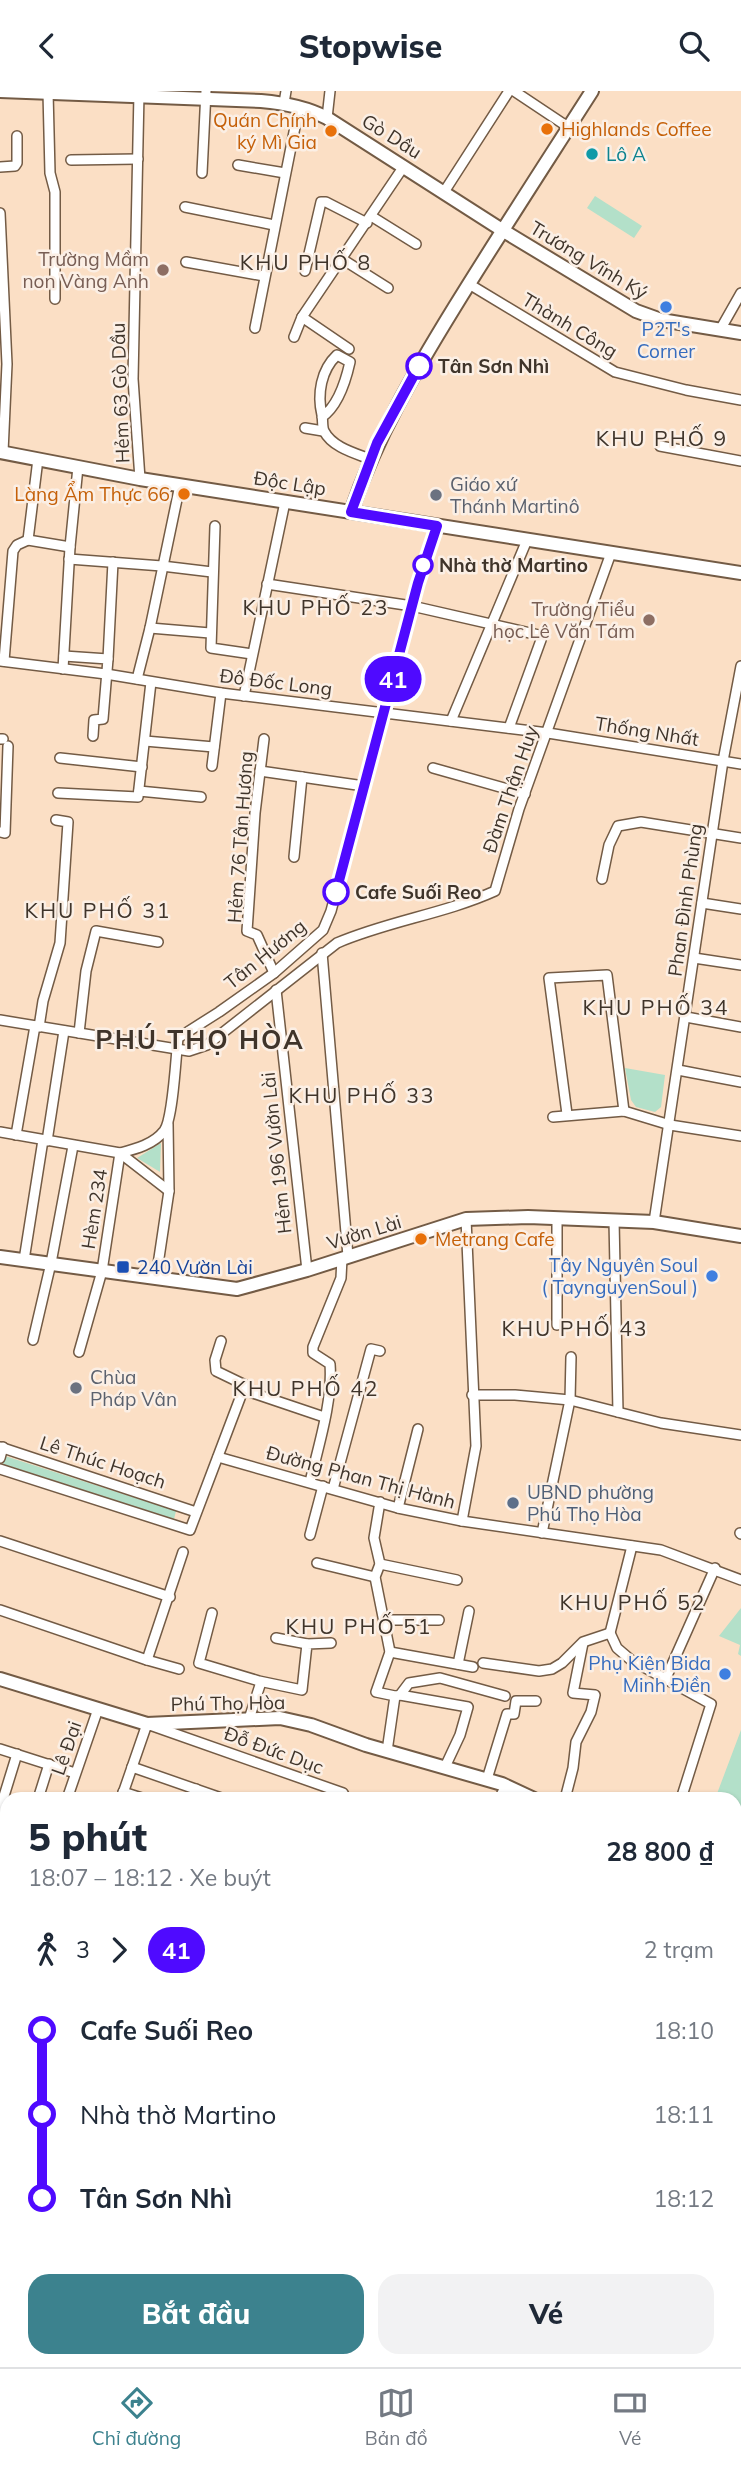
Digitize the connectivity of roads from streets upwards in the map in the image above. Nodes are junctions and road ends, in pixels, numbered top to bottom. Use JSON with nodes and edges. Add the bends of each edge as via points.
{"nodes":[{"id":1,"x":0,"y":91,"type":"edge"},
{"id":2,"x":330,"y":91,"type":"edge"},
{"id":3,"x":512,"y":91,"type":"edge"},
{"id":4,"x":592,"y":91,"type":"edge"},
{"id":5,"x":39,"y":92,"type":"edge"},
{"id":6,"x":139,"y":94,"type":"edge"},
{"id":7,"x":206,"y":95,"type":"edge"},
{"id":8,"x":285,"y":97,"type":"edge"},
{"id":9,"x":299,"y":107,"type":"junction"},
{"id":10,"x":327,"y":118,"type":"junction"},
{"id":11,"x":568,"y":127,"type":"junction"},
{"id":12,"x":17,"y":136,"type":"dead end"},
{"id":13,"x":138,"y":159,"type":"junction"},
{"id":14,"x":71,"y":160,"type":"dead end"},
{"id":15,"x":238,"y":165,"type":"dead end"},
{"id":16,"x":404,"y":166,"type":"junction"},
{"id":17,"x":0,"y":167,"type":"edge"},
{"id":18,"x":202,"y":173,"type":"dead end"},
{"id":19,"x":285,"y":173,"type":"junction"},
{"id":20,"x":444,"y":192,"type":"junction"},
{"id":21,"x":185,"y":207,"type":"dead end"},
{"id":22,"x":0,"y":213,"type":"edge"},
{"id":23,"x":369,"y":219,"type":"junction"},
{"id":24,"x":274,"y":225,"type":"junction"},
{"id":25,"x":502,"y":230,"type":"junction"},
{"id":26,"x":416,"y":244,"type":"dead end"},
{"id":27,"x":342,"y":258,"type":"junction"},
{"id":28,"x":186,"y":262,"type":"dead end"},
{"id":29,"x":305,"y":271,"type":"dead end"},
{"id":30,"x":264,"y":277,"type":"junction"},
{"id":31,"x":469,"y":284,"type":"junction"},
{"id":32,"x":388,"y":288,"type":"dead end"},
{"id":33,"x":741,"y":293,"type":"edge"},
{"id":34,"x":55,"y":299,"type":"dead end"},
{"id":35,"x":302,"y":317,"type":"junction"},
{"id":36,"x":255,"y":328,"type":"dead end"},
{"id":37,"x":720,"y":330,"type":"junction"},
{"id":38,"x":741,"y":333,"type":"edge"},
{"id":39,"x":293,"y":337,"type":"dead end"},
{"id":40,"x":349,"y":349,"type":"dead end"},
{"id":41,"x":741,"y":400,"type":"edge"},
{"id":42,"x":322,"y":417,"type":"junction"},
{"id":43,"x":305,"y":428,"type":"dead end"},
{"id":44,"x":323,"y":431,"type":"junction"},
{"id":45,"x":660,"y":446,"type":"dead end"},
{"id":46,"x":2,"y":452,"type":"edge"},
{"id":47,"x":38,"y":459,"type":"junction"},
{"id":48,"x":370,"y":459,"type":"junction"},
{"id":49,"x":741,"y":461,"type":"edge"},
{"id":50,"x":78,"y":467,"type":"junction"},
{"id":51,"x":140,"y":479,"type":"junction"},
{"id":52,"x":180,"y":485,"type":"junction"},
{"id":53,"x":285,"y":502,"type":"junction"},
{"id":54,"x":351,"y":512,"type":"junction"},
{"id":55,"x":215,"y":526,"type":"dead end"},
{"id":56,"x":437,"y":526,"type":"junction"},
{"id":57,"x":28,"y":540,"type":"junction"},
{"id":58,"x":527,"y":540,"type":"junction"},
{"id":59,"x":70,"y":547,"type":"junction"},
{"id":60,"x":611,"y":553,"type":"junction"},
{"id":61,"x":69,"y":559,"type":"junction"},
{"id":62,"x":113,"y":562,"type":"junction"},
{"id":63,"x":163,"y":566,"type":"junction"},
{"id":64,"x":212,"y":572,"type":"junction"},
{"id":65,"x":741,"y":573,"type":"edge"},
{"id":66,"x":267,"y":584,"type":"junction"},
{"id":67,"x":412,"y":606,"type":"junction"},
{"id":68,"x":491,"y":623,"type":"junction"},
{"id":69,"x":150,"y":628,"type":"junction"},
{"id":70,"x":210,"y":633,"type":"junction"},
{"id":71,"x":253,"y":654,"type":"junction"},
{"id":72,"x":64,"y":656,"type":"junction"},
{"id":73,"x":108,"y":659,"type":"junction"},
{"id":74,"x":2,"y":661,"type":"edge"},
{"id":75,"x":741,"y":666,"type":"edge"},
{"id":76,"x":63,"y":669,"type":"junction"},
{"id":77,"x":106,"y":674,"type":"junction"},
{"id":78,"x":137,"y":679,"type":"junction"},
{"id":79,"x":151,"y":682,"type":"junction"},
{"id":80,"x":221,"y":693,"type":"junction"},
{"id":81,"x":244,"y":696,"type":"junction"},
{"id":82,"x":738,"y":696,"type":"edge"},
{"id":83,"x":383,"y":713,"type":"junction"},
{"id":84,"x":451,"y":722,"type":"junction"},
{"id":85,"x":509,"y":728,"type":"junction"},
{"id":86,"x":548,"y":733,"type":"junction"},
{"id":87,"x":93,"y":736,"type":"dead end"},
{"id":88,"x":264,"y":739,"type":"dead end"},
{"id":89,"x":4,"y":741,"type":"edge"},
{"id":90,"x":145,"y":741,"type":"junction"},
{"id":91,"x":214,"y":747,"type":"junction"},
{"id":92,"x":60,"y":758,"type":"dead end"},
{"id":93,"x":723,"y":761,"type":"junction"},
{"id":94,"x":741,"y":764,"type":"edge"},
{"id":95,"x":212,"y":766,"type":"dead end"},
{"id":96,"x":142,"y":767,"type":"junction"},
{"id":97,"x":433,"y":768,"type":"dead end"},
{"id":98,"x":260,"y":771,"type":"junction"},
{"id":99,"x":302,"y":777,"type":"junction"},
{"id":100,"x":364,"y":786,"type":"junction"},
{"id":101,"x":139,"y":792,"type":"junction"},
{"id":102,"x":58,"y":793,"type":"dead end"},
{"id":103,"x":525,"y":794,"type":"junction"},
{"id":104,"x":201,"y":797,"type":"dead end"},
{"id":105,"x":57,"y":820,"type":"dead end"},
{"id":106,"x":2,"y":833,"type":"edge"},
{"id":107,"x":712,"y":834,"type":"junction"},
{"id":108,"x":741,"y":838,"type":"edge"},
{"id":109,"x":294,"y":857,"type":"dead end"},
{"id":110,"x":602,"y":879,"type":"dead end"},
{"id":111,"x":702,"y":903,"type":"junction"},
{"id":112,"x":741,"y":909,"type":"edge"},
{"id":113,"x":323,"y":930,"type":"junction"},
{"id":114,"x":158,"y":942,"type":"dead end"},
{"id":115,"x":337,"y":943,"type":"junction"},
{"id":116,"x":322,"y":953,"type":"junction"},
{"id":117,"x":694,"y":958,"type":"junction"},
{"id":118,"x":741,"y":965,"type":"edge"},
{"id":119,"x":274,"y":973,"type":"junction"},
{"id":120,"x":276,"y":990,"type":"junction"},
{"id":121,"x":686,"y":1017,"type":"junction"},
{"id":122,"x":0,"y":1020,"type":"edge"},
{"id":123,"x":37,"y":1027,"type":"junction"},
{"id":124,"x":741,"y":1027,"type":"edge"},
{"id":125,"x":64,"y":1031,"type":"junction"},
{"id":126,"x":79,"y":1033,"type":"junction"},
{"id":127,"x":177,"y":1051,"type":"junction"},
{"id":128,"x":678,"y":1070,"type":"junction"},
{"id":129,"x":741,"y":1081,"type":"edge"},
{"id":130,"x":624,"y":1111,"type":"junction"},
{"id":131,"x":567,"y":1114,"type":"junction"},
{"id":132,"x":553,"y":1117,"type":"dead end"},
{"id":133,"x":168,"y":1124,"type":"junction"},
{"id":134,"x":670,"y":1125,"type":"junction"},
{"id":135,"x":0,"y":1132,"type":"edge"},
{"id":136,"x":16,"y":1135,"type":"junction"},
{"id":137,"x":741,"y":1136,"type":"edge"},
{"id":138,"x":45,"y":1140,"type":"junction"},
{"id":139,"x":73,"y":1146,"type":"junction"},
{"id":140,"x":120,"y":1153,"type":"junction"},
{"id":141,"x":169,"y":1191,"type":"junction"},
{"id":142,"x":466,"y":1219,"type":"junction"},
{"id":143,"x":557,"y":1219,"type":"junction"},
{"id":144,"x":614,"y":1220,"type":"junction"},
{"id":145,"x":654,"y":1222,"type":"junction"},
{"id":146,"x":741,"y":1236,"type":"edge"},
{"id":147,"x":0,"y":1257,"type":"edge"},
{"id":148,"x":345,"y":1257,"type":"junction"},
{"id":149,"x":24,"y":1260,"type":"junction"},
{"id":150,"x":51,"y":1263,"type":"junction"},
{"id":151,"x":307,"y":1270,"type":"junction"},
{"id":152,"x":103,"y":1271,"type":"junction"},
{"id":153,"x":156,"y":1278,"type":"junction"},
{"id":154,"x":557,"y":1325,"type":"dead end"},
{"id":155,"x":33,"y":1340,"type":"dead end"},
{"id":156,"x":221,"y":1341,"type":"dead end"},
{"id":157,"x":380,"y":1351,"type":"dead end"},
{"id":158,"x":79,"y":1352,"type":"dead end"},
{"id":159,"x":571,"y":1357,"type":"dead end"},
{"id":160,"x":244,"y":1390,"type":"junction"},
{"id":161,"x":472,"y":1395,"type":"junction"},
{"id":162,"x":570,"y":1400,"type":"junction"},
{"id":163,"x":618,"y":1412,"type":"junction"},
{"id":164,"x":324,"y":1417,"type":"junction"},
{"id":165,"x":418,"y":1429,"type":"dead end"},
{"id":166,"x":741,"y":1435,"type":"edge"},
{"id":167,"x":1,"y":1451,"type":"edge"},
{"id":168,"x":218,"y":1457,"type":"junction"},
{"id":169,"x":0,"y":1469,"type":"edge"},
{"id":170,"x":310,"y":1482,"type":"junction"},
{"id":171,"x":328,"y":1488,"type":"junction"},
{"id":172,"x":380,"y":1503,"type":"junction"},
{"id":173,"x":398,"y":1508,"type":"junction"},
{"id":174,"x":462,"y":1521,"type":"junction"},
{"id":175,"x":193,"y":1522,"type":"junction"},
{"id":176,"x":542,"y":1533,"type":"junction"},
{"id":177,"x":310,"y":1535,"type":"dead end"},
{"id":178,"x":0,"y":1541,"type":"edge"},
{"id":179,"x":632,"y":1546,"type":"junction"},
{"id":180,"x":183,"y":1552,"type":"dead end"},
{"id":181,"x":317,"y":1563,"type":"dead end"},
{"id":182,"x":380,"y":1564,"type":"junction"},
{"id":183,"x":716,"y":1568,"type":"junction"},
{"id":184,"x":375,"y":1577,"type":"junction"},
{"id":185,"x":457,"y":1580,"type":"dead end"},
{"id":186,"x":741,"y":1580,"type":"edge"},
{"id":187,"x":170,"y":1597,"type":"junction"},
{"id":188,"x":0,"y":1610,"type":"edge"},
{"id":189,"x":469,"y":1611,"type":"dead end"},
{"id":190,"x":212,"y":1613,"type":"dead end"},
{"id":191,"x":385,"y":1619,"type":"junction"},
{"id":192,"x":439,"y":1620,"type":"dead end"},
{"id":193,"x":610,"y":1633,"type":"junction"},
{"id":194,"x":276,"y":1638,"type":"dead end"},
{"id":195,"x":583,"y":1642,"type":"junction"},
{"id":196,"x":331,"y":1643,"type":"dead end"},
{"id":197,"x":307,"y":1644,"type":"junction"},
{"id":198,"x":390,"y":1652,"type":"junction"},
{"id":199,"x":147,"y":1660,"type":"junction"},
{"id":200,"x":483,"y":1663,"type":"dead end"},
{"id":201,"x":458,"y":1664,"type":"junction"},
{"id":202,"x":473,"y":1667,"type":"dead end"},
{"id":203,"x":179,"y":1669,"type":"dead end"},
{"id":204,"x":666,"y":1678,"type":"junction"},
{"id":205,"x":0,"y":1679,"type":"edge"},
{"id":206,"x":261,"y":1682,"type":"junction"},
{"id":207,"x":397,"y":1696,"type":"junction"},
{"id":208,"x":505,"y":1696,"type":"dead end"},
{"id":209,"x":536,"y":1700,"type":"dead end"},
{"id":210,"x":97,"y":1709,"type":"junction"},
{"id":211,"x":248,"y":1719,"type":"junction"},
{"id":212,"x":147,"y":1724,"type":"junction"},
{"id":213,"x":0,"y":1749,"type":"edge"},
{"id":214,"x":387,"y":1751,"type":"junction"},
{"id":215,"x":17,"y":1754,"type":"junction"},
{"id":216,"x":48,"y":1764,"type":"junction"},
{"id":217,"x":132,"y":1767,"type":"junction"},
{"id":218,"x":445,"y":1767,"type":"junction"},
{"id":219,"x":75,"y":1773,"type":"junction"},
{"id":220,"x":487,"y":1779,"type":"junction"},
{"id":221,"x":506,"y":1786,"type":"junction"},
{"id":222,"x":197,"y":1789,"type":"junction"},
{"id":223,"x":5,"y":1792,"type":"edge"},
{"id":224,"x":40,"y":1792,"type":"edge"},
{"id":225,"x":69,"y":1792,"type":"edge"},
{"id":226,"x":123,"y":1792,"type":"edge"},
{"id":227,"x":196,"y":1792,"type":"edge"},
{"id":228,"x":205,"y":1792,"type":"edge"},
{"id":229,"x":339,"y":1792,"type":"edge"},
{"id":230,"x":503,"y":1792,"type":"edge"},
{"id":231,"x":519,"y":1792,"type":"edge"},
{"id":232,"x":567,"y":1792,"type":"edge"},
{"id":233,"x":683,"y":1792,"type":"edge"}],
"edges":[{"from":1,"to":5,"type":"street","name":"Gò Dầu"},
{"from":2,"to":10,"type":"street"},
{"from":3,"to":11,"type":"street"},
{"from":3,"to":20,"type":"street"},
{"from":4,"to":11,"type":"street"},
{"from":5,"to":6,"type":"street","name":"Gò Dầu"},
{"from":5,"to":34,"type":"street","via":[[55,192]]},
{"from":6,"to":7,"type":"street","name":"Gò Dầu"},
{"from":6,"to":13,"type":"street","name":"Hẻm 63 Gò Dầu"},
{"from":7,"to":8,"type":"street","name":"Gò Dầu"},
{"from":7,"to":18,"type":"street"},
{"from":8,"to":9,"type":"street","name":"Gò Dầu"},
{"from":9,"to":10,"type":"street","name":"Gò Dầu"},
{"from":9,"to":19,"type":"street"},
{"from":10,"to":16,"type":"street","name":"Gò Dầu"},
{"from":11,"to":25,"type":"street"},
{"from":12,"to":17,"type":"street","via":[[17,163]]},
{"from":13,"to":14,"type":"street"},
{"from":13,"to":51,"type":"street","name":"Hẻm 63 Gò Dầu","via":[[133,379]]},
{"from":15,"to":19,"type":"street"},
{"from":16,"to":20,"type":"street","name":"Gò Dầu"},
{"from":16,"to":23,"type":"street"},
{"from":19,"to":24,"type":"street"},
{"from":20,"to":25,"type":"street","name":"Gò Dầu"},
{"from":21,"to":24,"type":"street"},
{"from":22,"to":46,"type":"street","via":[[7,364]]},
{"from":23,"to":26,"type":"street"},
{"from":23,"to":27,"type":"street"},
{"from":23,"to":29,"type":"street","via":[[321,202]]},
{"from":24,"to":30,"type":"street"},
{"from":25,"to":31,"type":"street"},
{"from":25,"to":37,"type":"street","name":"Trương Vĩnh Ký","via":[[644,315]]},
{"from":27,"to":32,"type":"street"},
{"from":27,"to":35,"type":"street"},
{"from":28,"to":30,"type":"street"},
{"from":30,"to":36,"type":"street"},
{"from":31,"to":41,"type":"street","name":"Thành Công","via":[[615,372]]},
{"from":31,"to":48,"type":"street"},
{"from":33,"to":37,"type":"street"},
{"from":35,"to":39,"type":"street"},
{"from":35,"to":40,"type":"street"},
{"from":37,"to":38,"type":"street","name":"Trương Vĩnh Ký"},
{"from":42,"to":42,"type":"street","via":[[322,380],[327,364],[337,355],[350,362],[347,376],[330,412]]},
{"from":42,"to":44,"type":"street"},
{"from":43,"to":44,"type":"street"},
{"from":44,"to":48,"type":"street","via":[[339,447]]},
{"from":45,"to":49,"type":"street"},
{"from":46,"to":47,"type":"street","name":"Độc Lập"},
{"from":47,"to":50,"type":"street","name":"Độc Lập"},
{"from":47,"to":57,"type":"street"},
{"from":48,"to":54,"type":"street"},
{"from":50,"to":51,"type":"street","name":"Độc Lập"},
{"from":50,"to":59,"type":"street"},
{"from":51,"to":52,"type":"street","name":"Độc Lập"},
{"from":52,"to":53,"type":"street","name":"Độc Lập"},
{"from":52,"to":63,"type":"street"},
{"from":53,"to":54,"type":"street","name":"Độc Lập"},
{"from":53,"to":66,"type":"street"},
{"from":54,"to":56,"type":"street","name":"Độc Lập"},
{"from":55,"to":64,"type":"street"},
{"from":56,"to":58,"type":"street","name":"Độc Lập"},
{"from":56,"to":67,"type":"street","name":"Tân Hương"},
{"from":57,"to":59,"type":"street"},
{"from":57,"to":74,"type":"street","via":[[13,551]]},
{"from":58,"to":60,"type":"street","name":"Độc Lập"},
{"from":58,"to":68,"type":"street"},
{"from":59,"to":61,"type":"street"},
{"from":60,"to":65,"type":"street","name":"Độc Lập"},
{"from":60,"to":86,"type":"street","name":"Đàm Thận Huy"},
{"from":61,"to":62,"type":"street"},
{"from":61,"to":72,"type":"street"},
{"from":62,"to":63,"type":"street"},
{"from":62,"to":73,"type":"street"},
{"from":63,"to":64,"type":"street"},
{"from":63,"to":69,"type":"street"},
{"from":64,"to":70,"type":"street"},
{"from":66,"to":67,"type":"street"},
{"from":66,"to":71,"type":"street"},
{"from":67,"to":68,"type":"street"},
{"from":67,"to":83,"type":"street","name":"Tân Hương"},
{"from":68,"to":84,"type":"street"},
{"from":68,"to":85,"type":"street","via":[[542,638]]},
{"from":69,"to":70,"type":"street"},
{"from":69,"to":78,"type":"street"},
{"from":70,"to":71,"type":"street","via":[[211,648]]},
{"from":71,"to":81,"type":"street"},
{"from":72,"to":73,"type":"street"},
{"from":72,"to":76,"type":"street"},
{"from":73,"to":77,"type":"street"},
{"from":74,"to":76,"type":"street","name":"Đô Đốc Long"},
{"from":75,"to":82,"type":"street","name":"Phan Đình Phùng"},
{"from":76,"to":77,"type":"street","name":"Đô Đốc Long"},
{"from":77,"to":78,"type":"street","name":"Đô Đốc Long"},
{"from":77,"to":87,"type":"street","via":[[103,719],[94,720]]},
{"from":78,"to":79,"type":"street","name":"Đô Đốc Long"},
{"from":79,"to":80,"type":"street","name":"Đô Đốc Long"},
{"from":79,"to":90,"type":"street"},
{"from":80,"to":81,"type":"street","name":"Đô Đốc Long"},
{"from":80,"to":91,"type":"street"},
{"from":81,"to":83,"type":"street","name":"Đô Đốc Long"},
{"from":82,"to":93,"type":"street","name":"Phan Đình Phùng"},
{"from":83,"to":84,"type":"street","name":"Đô Đốc Long"},
{"from":83,"to":100,"type":"street","name":"Tân Hương"},
{"from":84,"to":85,"type":"street","name":"Đô Đốc Long"},
{"from":85,"to":86,"type":"street","name":"Đô Đốc Long"},
{"from":86,"to":93,"type":"street","name":"Thống Nhất"},
{"from":86,"to":103,"type":"street","name":"Đàm Thận Huy"},
{"from":88,"to":98,"type":"street","name":"Hẻm 76 Tân Hương"},
{"from":89,"to":106,"type":"street"},
{"from":90,"to":91,"type":"street"},
{"from":90,"to":96,"type":"street"},
{"from":91,"to":95,"type":"street"},
{"from":92,"to":96,"type":"street"},
{"from":93,"to":94,"type":"street","name":"Thống Nhất"},
{"from":93,"to":107,"type":"street","name":"Phan Đình Phùng"},
{"from":96,"to":101,"type":"street"},
{"from":97,"to":103,"type":"street"},
{"from":98,"to":99,"type":"street"},
{"from":98,"to":119,"type":"street","name":"Hẻm 76 Tân Hương","via":[[247,931],[257,935]]},
{"from":99,"to":100,"type":"street"},
{"from":99,"to":109,"type":"street"},
{"from":100,"to":113,"type":"street","name":"Tân Hương"},
{"from":101,"to":102,"type":"street","via":[[138,797],[130,798]]},
{"from":101,"to":104,"type":"street"},
{"from":103,"to":115,"type":"street","name":"Đàm Thận Huy","via":[[495,891]]},
{"from":105,"to":123,"type":"street","via":[[68,822],[60,943]]},
{"from":107,"to":108,"type":"street"},
{"from":107,"to":110,"type":"street","via":[[641,822],[618,827]]},
{"from":107,"to":111,"type":"street","name":"Phan Đình Phùng"},
{"from":111,"to":112,"type":"street"},
{"from":111,"to":117,"type":"street","name":"Phan Đình Phùng"},
{"from":113,"to":115,"type":"street"},
{"from":113,"to":119,"type":"street","name":"Tân Hương"},
{"from":114,"to":126,"type":"street","via":[[96,931]]},
{"from":115,"to":116,"type":"street","name":"Đàm Thận Huy"},
{"from":116,"to":120,"type":"street","name":"Đàm Thận Huy"},
{"from":116,"to":148,"type":"street"},
{"from":117,"to":118,"type":"street"},
{"from":117,"to":121,"type":"street","name":"Phan Đình Phùng"},
{"from":119,"to":127,"type":"street","name":"Tân Hương","via":[[178,1038]]},
{"from":120,"to":127,"type":"street","name":"Đàm Thận Huy","via":[[208,1045]]},
{"from":120,"to":151,"type":"street","name":"Hẻm 196 Vườn Lài"},
{"from":121,"to":124,"type":"street"},
{"from":121,"to":128,"type":"street","name":"Phan Đình Phùng"},
{"from":122,"to":123,"type":"street"},
{"from":123,"to":125,"type":"street"},
{"from":123,"to":136,"type":"street"},
{"from":125,"to":126,"type":"street"},
{"from":125,"to":138,"type":"street"},
{"from":126,"to":127,"type":"street"},
{"from":127,"to":133,"type":"street"},
{"from":128,"to":129,"type":"street"},
{"from":128,"to":134,"type":"street","name":"Phan Đình Phùng"},
{"from":130,"to":131,"type":"street"},
{"from":130,"to":131,"type":"street","via":[[607,975],[549,978]]},
{"from":130,"to":134,"type":"street"},
{"from":131,"to":132,"type":"street"},
{"from":133,"to":140,"type":"street","via":[[157,1138]]},
{"from":133,"to":141,"type":"street"},
{"from":134,"to":137,"type":"street"},
{"from":134,"to":145,"type":"street","name":"Phan Đình Phùng"},
{"from":135,"to":136,"type":"street"},
{"from":136,"to":138,"type":"street"},
{"from":138,"to":139,"type":"street"},
{"from":138,"to":149,"type":"street"},
{"from":139,"to":140,"type":"street"},
{"from":139,"to":150,"type":"street"},
{"from":140,"to":141,"type":"street"},
{"from":140,"to":152,"type":"street","name":"Hèm 234"},
{"from":141,"to":153,"type":"street"},
{"from":142,"to":143,"type":"street","name":"Vườn Lài"},
{"from":142,"to":148,"type":"street","name":"Vườn Lài"},
{"from":142,"to":161,"type":"street"},
{"from":143,"to":144,"type":"street","name":"Vườn Lài"},
{"from":143,"to":154,"type":"street"},
{"from":144,"to":145,"type":"street","name":"Vườn Lài"},
{"from":144,"to":163,"type":"street"},
{"from":145,"to":146,"type":"street","name":"Vườn Lài"},
{"from":147,"to":149,"type":"street","name":"Vườn Lài"},
{"from":148,"to":151,"type":"street","name":"Vườn Lài"},
{"from":148,"to":164,"type":"street","via":[[313,1353],[330,1364]]},
{"from":149,"to":150,"type":"street","name":"Vườn Lài"},
{"from":150,"to":152,"type":"street","name":"Vườn Lài"},
{"from":150,"to":155,"type":"street"},
{"from":151,"to":153,"type":"street","name":"Vườn Lài","via":[[237,1289]]},
{"from":152,"to":153,"type":"street","name":"Vườn Lài"},
{"from":152,"to":158,"type":"street","name":"Hèm 234"},
{"from":156,"to":160,"type":"street","via":[[216,1371],[245,1385]]},
{"from":157,"to":171,"type":"street","via":[[371,1349]]},
{"from":159,"to":162,"type":"street"},
{"from":160,"to":164,"type":"street"},
{"from":160,"to":168,"type":"street"},
{"from":161,"to":162,"type":"street"},
{"from":161,"to":174,"type":"street","via":[[476,1446]]},
{"from":162,"to":163,"type":"street"},
{"from":162,"to":176,"type":"street"},
{"from":163,"to":166,"type":"street"},
{"from":164,"to":170,"type":"street"},
{"from":165,"to":173,"type":"street"},
{"from":167,"to":175,"type":"street","name":"Lê Thúc Hoạch"},
{"from":168,"to":170,"type":"street","name":"Đường Phan Thị Hành"},
{"from":168,"to":175,"type":"street"},
{"from":169,"to":175,"type":"street","name":"Lê Thúc Hoạch"},
{"from":170,"to":171,"type":"street","name":"Đường Phan Thị Hành"},
{"from":171,"to":172,"type":"street","name":"Đường Phan Thị Hành"},
{"from":171,"to":177,"type":"street"},
{"from":172,"to":173,"type":"street","name":"Đường Phan Thị Hành"},
{"from":172,"to":182,"type":"street","via":[[374,1538]]},
{"from":173,"to":174,"type":"street","name":"Đường Phan Thị Hành"},
{"from":174,"to":176,"type":"street","name":"Đường Phan Thị Hành"},
{"from":176,"to":179,"type":"street","name":"Đường Phan Thị Hành"},
{"from":178,"to":187,"type":"street"},
{"from":179,"to":183,"type":"street","name":"Đường Phan Thị Hành"},
{"from":179,"to":193,"type":"street"},
{"from":180,"to":187,"type":"street"},
{"from":181,"to":184,"type":"street"},
{"from":182,"to":184,"type":"street"},
{"from":182,"to":185,"type":"street"},
{"from":183,"to":186,"type":"street","name":"Đường Phan Thị Hành"},
{"from":183,"to":204,"type":"street"},
{"from":184,"to":191,"type":"street"},
{"from":187,"to":199,"type":"street"},
{"from":188,"to":199,"type":"street"},
{"from":189,"to":201,"type":"street"},
{"from":190,"to":206,"type":"street","via":[[199,1663]]},
{"from":191,"to":192,"type":"street"},
{"from":191,"to":198,"type":"street"},
{"from":193,"to":195,"type":"street"},
{"from":193,"to":204,"type":"street","via":[[617,1648],[631,1660]]},
{"from":194,"to":197,"type":"street"},
{"from":195,"to":200,"type":"street","via":[[552,1669]]},
{"from":195,"to":232,"type":"street","via":[[573,1693],[595,1695],[592,1712],[576,1742]]},
{"from":196,"to":197,"type":"street"},
{"from":197,"to":206,"type":"street","via":[[302,1690]]},
{"from":198,"to":201,"type":"street"},
{"from":198,"to":207,"type":"street","via":[[376,1692]]},
{"from":199,"to":203,"type":"street"},
{"from":201,"to":202,"type":"street"},
{"from":204,"to":233,"type":"street","via":[[711,1705]]},
{"from":205,"to":210,"type":"street","name":"Phú Thọ Hòa"},
{"from":206,"to":211,"type":"street"},
{"from":207,"to":208,"type":"street","via":[[409,1683],[440,1678]]},
{"from":207,"to":214,"type":"street"},
{"from":207,"to":218,"type":"street","via":[[468,1707]]},
{"from":209,"to":220,"type":"street","via":[[516,1700],[514,1714],[507,1714]]},
{"from":210,"to":212,"type":"street","name":"Phú Thọ Hòa"},
{"from":210,"to":219,"type":"street","name":"Lê Đại"},
{"from":211,"to":212,"type":"street","name":"Phú Thọ Hòa"},
{"from":211,"to":214,"type":"street","name":"Phú Thọ Hòa","via":[[301,1722]]},
{"from":212,"to":217,"type":"street"},
{"from":212,"to":229,"type":"street","name":"Đỗ Đức Dục"},
{"from":213,"to":215,"type":"street"},
{"from":214,"to":218,"type":"street","name":"Phú Thọ Hòa"},
{"from":215,"to":216,"type":"street"},
{"from":215,"to":223,"type":"street"},
{"from":216,"to":219,"type":"street"},
{"from":216,"to":224,"type":"street"},
{"from":217,"to":222,"type":"street"},
{"from":217,"to":226,"type":"street"},
{"from":218,"to":220,"type":"street","name":"Phú Thọ Hòa"},
{"from":219,"to":225,"type":"street","name":"Lê Đại"},
{"from":220,"to":221,"type":"street","name":"Phú Thọ Hòa"},
{"from":221,"to":230,"type":"street"},
{"from":221,"to":231,"type":"street","name":"Phú Thọ Hòa"},
{"from":222,"to":227,"type":"street"},
{"from":222,"to":228,"type":"street"}]}
